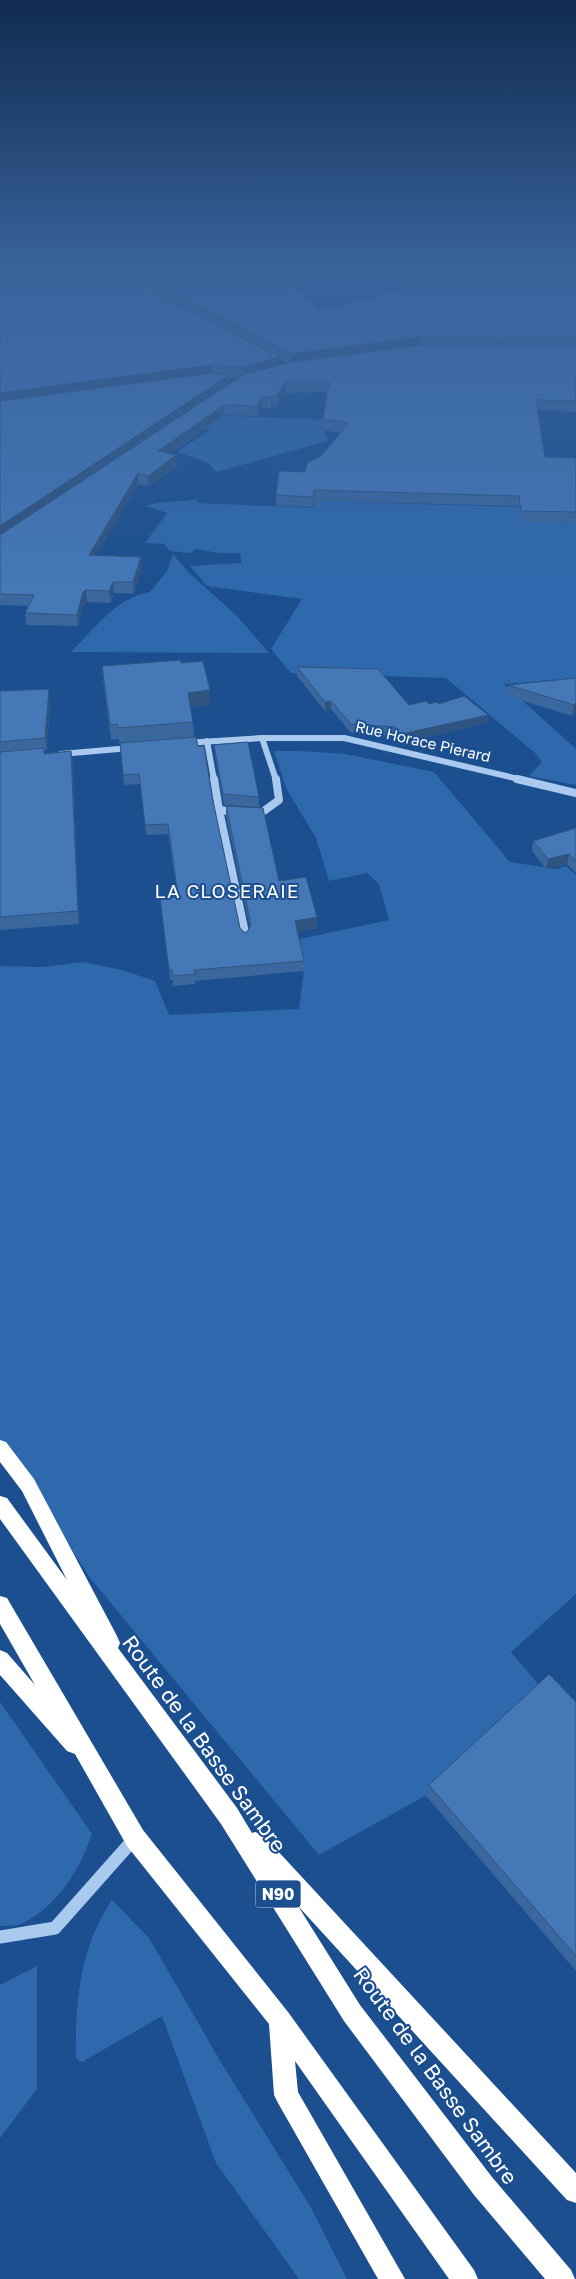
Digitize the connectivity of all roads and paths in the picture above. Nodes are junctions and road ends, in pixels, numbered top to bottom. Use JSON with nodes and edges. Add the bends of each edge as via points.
{"nodes":[{"id":1,"x":262,"y":738,"type":"junction"},
{"id":2,"x":207,"y":741,"type":"junction"},
{"id":3,"x":180,"y":743,"type":"edge"},
{"id":4,"x":135,"y":747,"type":"edge"},
{"id":5,"x":50,"y":755,"type":"edge"},
{"id":6,"x":576,"y":793,"type":"edge"},
{"id":7,"x":219,"y":810,"type":"junction"},
{"id":8,"x":246,"y":937,"type":"edge"},
{"id":9,"x":0,"y":1448,"type":"edge"},
{"id":10,"x":0,"y":1504,"type":"edge"},
{"id":11,"x":0,"y":1606,"type":"edge"},
{"id":12,"x":0,"y":1660,"type":"edge"},
{"id":13,"x":134,"y":1688,"type":"junction"},
{"id":14,"x":98,"y":1771,"type":"junction"},
{"id":15,"x":230,"y":1816,"type":"junction"},
{"id":16,"x":135,"y":1838,"type":"junction"},
{"id":17,"x":0,"y":1937,"type":"edge"},
{"id":18,"x":280,"y":2020,"type":"junction"},
{"id":19,"x":576,"y":2191,"type":"edge"},
{"id":20,"x":392,"y":2279,"type":"edge"},
{"id":21,"x":465,"y":2279,"type":"edge"},
{"id":22,"x":562,"y":2279,"type":"edge"}],
"edges":[{"from":1,"to":2,"type":"street","name":"Rue Horace Pierard"},
{"from":1,"to":6,"type":"street","name":"Rue Horace Pierard","via":[[344,738]]},
{"from":1,"to":7,"type":"street","via":[[279,800],[262,813]]},
{"from":2,"to":3,"type":"street","name":"Rue Horace Pierard"},
{"from":2,"to":7,"type":"street"},
{"from":4,"to":5,"type":"street"},
{"from":7,"to":8,"type":"street"},
{"from":9,"to":13,"type":"highway","via":[[28,1485]]},
{"from":10,"to":13,"type":"highway","name":"Route de la Basse Sambre","number":"N90"},
{"from":11,"to":14,"type":"highway"},
{"from":12,"to":14,"type":"highway"},
{"from":13,"to":15,"type":"highway","name":"Route de la Basse Sambre","number":"N90"},
{"from":14,"to":16,"type":"highway"},
{"from":15,"to":19,"type":"highway"},
{"from":15,"to":22,"type":"highway","name":"Route de la Basse Sambre","number":"N90","via":[[352,2013],[482,2186]]},
{"from":16,"to":17,"type":"street","via":[[56,1928]]},
{"from":16,"to":18,"type":"highway"},
{"from":18,"to":20,"type":"highway","via":[[286,2095]]},
{"from":18,"to":21,"type":"highway"}]}
